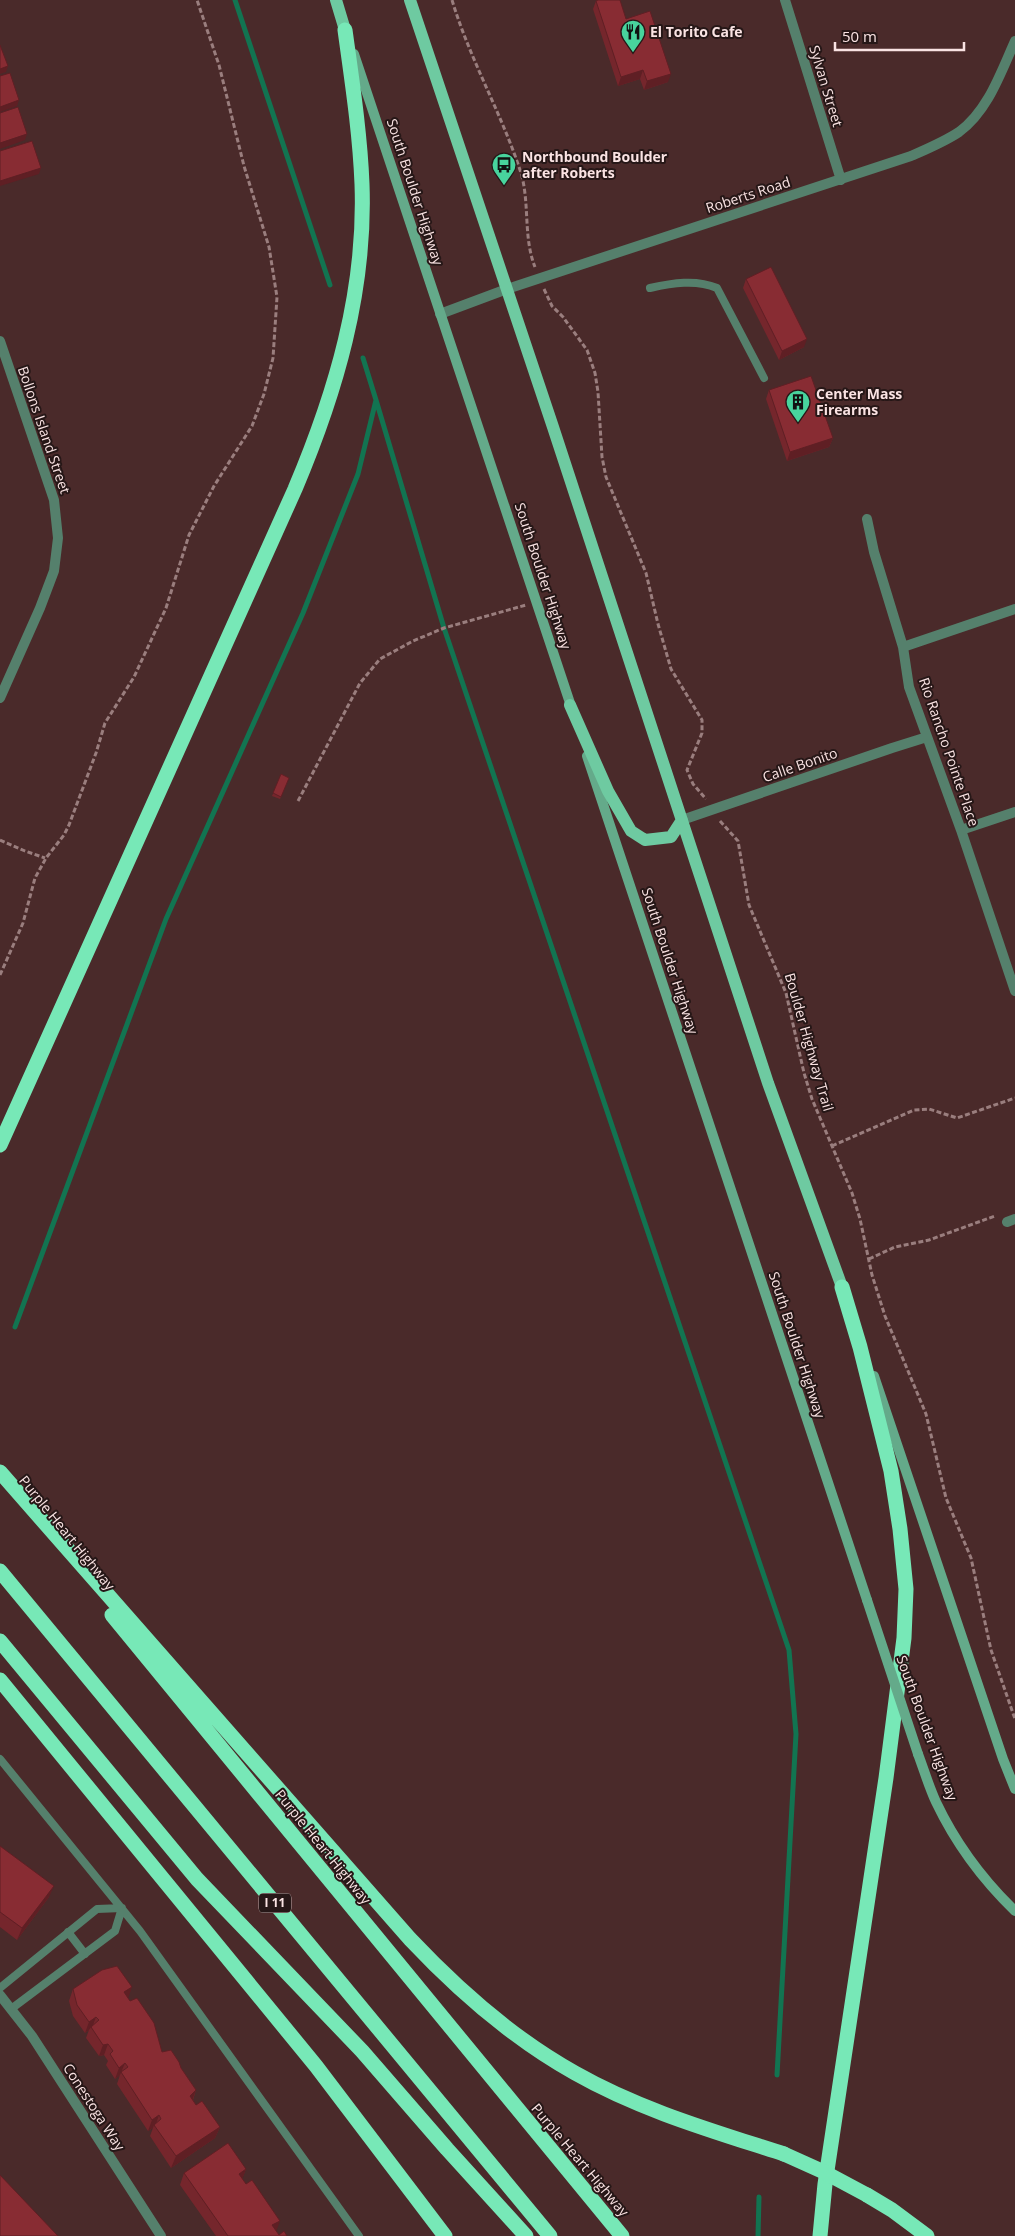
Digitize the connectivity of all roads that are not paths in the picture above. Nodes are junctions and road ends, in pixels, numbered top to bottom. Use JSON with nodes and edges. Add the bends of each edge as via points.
{"nodes":[{"id":1,"x":336,"y":0,"type":"edge"},
{"id":2,"x":410,"y":0,"type":"edge"},
{"id":3,"x":785,"y":0,"type":"edge"},
{"id":4,"x":346,"y":30,"type":"junction"},
{"id":5,"x":1015,"y":41,"type":"edge"},
{"id":6,"x":1011,"y":58,"type":"edge"},
{"id":7,"x":840,"y":180,"type":"junction"},
{"id":8,"x":650,"y":288,"type":"dead end"},
{"id":9,"x":506,"y":289,"type":"junction"},
{"id":10,"x":440,"y":314,"type":"junction"},
{"id":11,"x":0,"y":341,"type":"edge"},
{"id":12,"x":764,"y":378,"type":"dead end"},
{"id":13,"x":867,"y":519,"type":"dead end"},
{"id":14,"x":1015,"y":610,"type":"edge"},
{"id":15,"x":903,"y":647,"type":"junction"},
{"id":16,"x":0,"y":698,"type":"edge"},
{"id":17,"x":570,"y":705,"type":"junction"},
{"id":18,"x":927,"y":738,"type":"junction"},
{"id":19,"x":1015,"y":812,"type":"edge"},
{"id":20,"x":682,"y":820,"type":"junction"},
{"id":21,"x":961,"y":830,"type":"junction"},
{"id":22,"x":1015,"y":992,"type":"edge"},
{"id":23,"x":0,"y":1145,"type":"edge"},
{"id":24,"x":842,"y":1288,"type":"junction"},
{"id":25,"x":0,"y":1472,"type":"edge"},
{"id":26,"x":0,"y":1477,"type":"edge"},
{"id":27,"x":0,"y":1570,"type":"edge"},
{"id":28,"x":4,"y":1646,"type":"edge"},
{"id":29,"x":0,"y":1680,"type":"edge"},
{"id":30,"x":0,"y":1759,"type":"edge"},
{"id":31,"x":1015,"y":1789,"type":"edge"},
{"id":32,"x":122,"y":1908,"type":"junction"},
{"id":33,"x":1015,"y":1911,"type":"edge"},
{"id":34,"x":68,"y":1932,"type":"junction"},
{"id":35,"x":85,"y":1954,"type":"junction"},
{"id":36,"x":0,"y":1988,"type":"edge"},
{"id":37,"x":0,"y":1995,"type":"edge"},
{"id":38,"x":11,"y":2009,"type":"junction"},
{"id":39,"x":160,"y":2236,"type":"edge"},
{"id":40,"x":359,"y":2236,"type":"edge"},
{"id":41,"x":445,"y":2236,"type":"edge"},
{"id":42,"x":526,"y":2236,"type":"edge"},
{"id":43,"x":550,"y":2236,"type":"edge"},
{"id":44,"x":622,"y":2236,"type":"edge"},
{"id":45,"x":820,"y":2236,"type":"edge"},
{"id":46,"x":927,"y":2236,"type":"edge"}],
"edges":[{"from":1,"to":4,"type":"main road","name":"South Boulder Highway"},
{"from":2,"to":9,"type":"main road"},
{"from":3,"to":7,"type":"street","name":"Sylvan Street"},
{"from":4,"to":10,"type":"main road","name":"South Boulder Highway"},
{"from":4,"to":23,"type":"highway","via":[[360,155],[362,222],[356,288],[337,377],[295,489]]},
{"from":5,"to":6,"type":"street","name":"Roberts Road"},
{"from":6,"to":7,"type":"street","name":"Roberts Road","via":[[978,113],[960,131],[911,156]]},
{"from":7,"to":9,"type":"street","name":"Roberts Road"},
{"from":8,"to":12,"type":"lane","via":[[684,282],[717,288]]},
{"from":9,"to":10,"type":"street","name":"Roberts Road"},
{"from":9,"to":20,"type":"main road"},
{"from":10,"to":17,"type":"main road","name":"South Boulder Highway"},
{"from":11,"to":16,"type":"street","name":"Bollons Island Street","via":[[54,500],[58,538],[54,571]]},
{"from":13,"to":15,"type":"street","name":"Rio Rancho Pointe Place"},
{"from":14,"to":15,"type":"street"},
{"from":15,"to":18,"type":"street","name":"Rio Rancho Pointe Place","via":[[909,687]]},
{"from":17,"to":20,"type":"main road","via":[[608,791],[631,831],[645,840],[671,836]]},
{"from":17,"to":33,"type":"main road","name":"South Boulder Highway","bridge":true,"via":[[935,1801],[976,1868]]},
{"from":18,"to":20,"type":"street","name":"Calle Bonito"},
{"from":18,"to":21,"type":"street","name":"Rio Rancho Pointe Place"},
{"from":19,"to":21,"type":"street"},
{"from":20,"to":24,"type":"main road","via":[[768,1083]]},
{"from":21,"to":22,"type":"street","name":"Rio Rancho Pointe Place"},
{"from":24,"to":31,"type":"main road"},
{"from":24,"to":45,"type":"highway","via":[[891,1471],[906,1589],[904,1638],[887,1769]]},
{"from":25,"to":46,"type":"highway","bridge":true,"via":[[410,1939],[478,2006],[566,2068],[663,2114],[784,2154],[824,2172],[892,2210]]},
{"from":26,"to":44,"type":"highway","name":"Purple Heart Highway"},
{"from":27,"to":43,"type":"highway","number":"I 11"},
{"from":28,"to":42,"type":"highway","via":[[197,1879],[362,2051]]},
{"from":29,"to":41,"type":"highway","via":[[316,2066]]},
{"from":30,"to":32,"type":"lane"},
{"from":32,"to":34,"type":"lane","via":[[97,1909]]},
{"from":32,"to":35,"type":"lane","via":[[114,1931]]},
{"from":32,"to":40,"type":"lane"},
{"from":34,"to":35,"type":"lane"},
{"from":34,"to":36,"type":"lane"},
{"from":35,"to":38,"type":"lane"},
{"from":37,"to":38,"type":"street","name":"Conestoga Way"},
{"from":38,"to":39,"type":"street","name":"Conestoga Way","via":[[32,2036]]}]}
